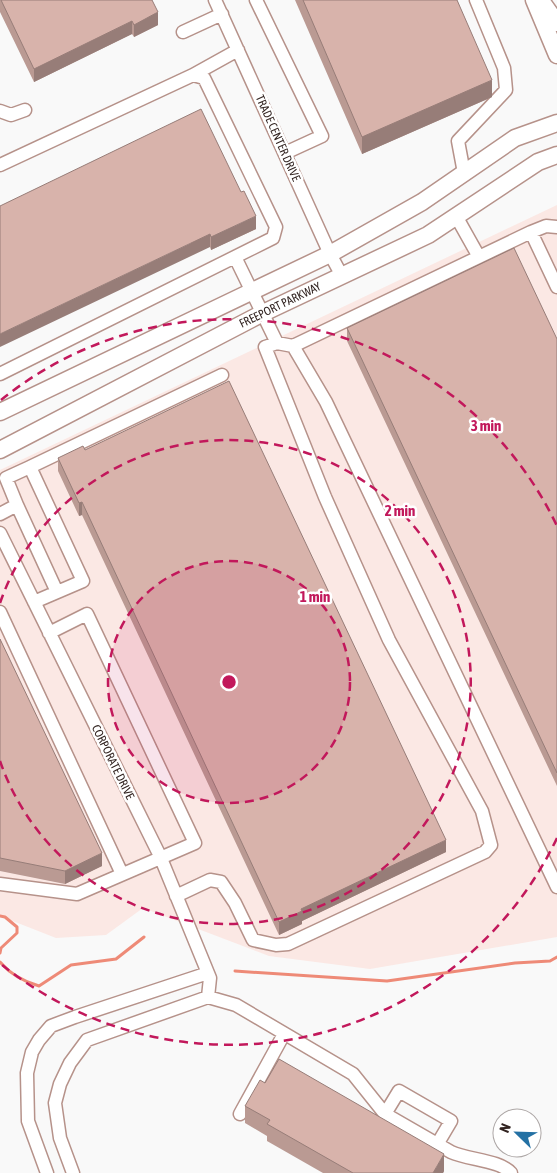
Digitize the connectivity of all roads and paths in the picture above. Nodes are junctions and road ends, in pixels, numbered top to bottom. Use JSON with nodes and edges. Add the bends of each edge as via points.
{"nodes":[{"id":1,"x":216,"y":0,"type":"edge"},
{"id":2,"x":256,"y":0,"type":"edge"},
{"id":3,"x":476,"y":0,"type":"edge"},
{"id":4,"x":534,"y":0,"type":"edge"},
{"id":5,"x":541,"y":0,"type":"edge"},
{"id":6,"x":222,"y":14,"type":"junction"},
{"id":7,"x":557,"y":23,"type":"edge"},
{"id":8,"x":183,"y":32,"type":"dead end"},
{"id":9,"x":238,"y":50,"type":"junction"},
{"id":10,"x":557,"y":55,"type":"edge"},
{"id":11,"x":193,"y":75,"type":"junction"},
{"id":12,"x":25,"y":110,"type":"dead end"},
{"id":13,"x":557,"y":110,"type":"edge"},
{"id":14,"x":0,"y":111,"type":"edge"},
{"id":15,"x":553,"y":124,"type":"edge"},
{"id":16,"x":285,"y":153,"type":"junction"},
{"id":17,"x":557,"y":155,"type":"edge"},
{"id":18,"x":0,"y":165,"type":"edge"},
{"id":19,"x":464,"y":173,"type":"junction"},
{"id":20,"x":456,"y":216,"type":"junction"},
{"id":21,"x":557,"y":227,"type":"edge"},
{"id":22,"x":531,"y":232,"type":"junction"},
{"id":23,"x":330,"y":254,"type":"junction"},
{"id":24,"x":235,"y":257,"type":"junction"},
{"id":25,"x":479,"y":257,"type":"junction"},
{"id":26,"x":342,"y":276,"type":"junction"},
{"id":27,"x":557,"y":287,"type":"edge"},
{"id":28,"x":251,"y":292,"type":"junction"},
{"id":29,"x":261,"y":314,"type":"junction"},
{"id":30,"x":276,"y":342,"type":"junction"},
{"id":31,"x":293,"y":346,"type":"junction"},
{"id":32,"x":0,"y":374,"type":"edge"},
{"id":33,"x":222,"y":375,"type":"dead end"},
{"id":34,"x":0,"y":412,"type":"edge"},
{"id":35,"x":0,"y":450,"type":"edge"},
{"id":36,"x":30,"y":467,"type":"junction"},
{"id":37,"x":17,"y":505,"type":"junction"},
{"id":38,"x":0,"y":514,"type":"edge"},
{"id":39,"x":0,"y":534,"type":"edge"},
{"id":40,"x":57,"y":592,"type":"junction"},
{"id":41,"x":34,"y":602,"type":"junction"},
{"id":42,"x":0,"y":612,"type":"edge"},
{"id":43,"x":49,"y":633,"type":"junction"},
{"id":44,"x":160,"y":856,"type":"junction"},
{"id":45,"x":122,"y":874,"type":"junction"},
{"id":46,"x":0,"y":884,"type":"edge"},
{"id":47,"x":557,"y":887,"type":"edge"},
{"id":48,"x":176,"y":896,"type":"junction"},
{"id":49,"x":208,"y":973,"type":"junction"},
{"id":50,"x":208,"y":997,"type":"junction"},
{"id":51,"x":284,"y":1034,"type":"junction"},
{"id":52,"x":240,"y":1114,"type":"dead end"},
{"id":53,"x":385,"y":1114,"type":"junction"},
{"id":54,"x":438,"y":1143,"type":"junction"},
{"id":55,"x":47,"y":1173,"type":"edge"},
{"id":56,"x":73,"y":1173,"type":"edge"},
{"id":57,"x":511,"y":1173,"type":"edge"}],
"edges":[{"from":1,"to":6,"type":"street","name":"TRADE CENTER DRIVE"},
{"from":2,"to":16,"type":"street","via":[[322,136]]},
{"from":3,"to":19,"type":"street","via":[[504,68],[506,90],[458,141]]},
{"from":4,"to":10,"type":"main road"},
{"from":5,"to":7,"type":"main road"},
{"from":6,"to":8,"type":"street"},
{"from":6,"to":9,"type":"street","name":"TRADE CENTER DRIVE"},
{"from":9,"to":11,"type":"street"},
{"from":9,"to":16,"type":"street","name":"TRADE CENTER DRIVE"},
{"from":11,"to":18,"type":"street"},
{"from":11,"to":24,"type":"street","via":[[204,78],[276,227],[273,238]]},
{"from":12,"to":14,"type":"street","via":[[11,115]]},
{"from":13,"to":15,"type":"main road"},
{"from":15,"to":19,"type":"main road","name":"FREEPORT PARKWAY","via":[[515,138]]},
{"from":16,"to":23,"type":"street","name":"TRADE CENTER DRIVE"},
{"from":17,"to":20,"type":"main road","name":"FREEPORT PARKWAY","via":[[538,162]]},
{"from":19,"to":23,"type":"main road","name":"FREEPORT PARKWAY","via":[[422,202]]},
{"from":20,"to":25,"type":"street"},
{"from":20,"to":26,"type":"main road","name":"FREEPORT PARKWAY","via":[[428,235]]},
{"from":21,"to":22,"type":"street","via":[[546,226]]},
{"from":22,"to":25,"type":"street"},
{"from":22,"to":27,"type":"street"},
{"from":23,"to":26,"type":"street","name":"TRADE CENTER DRIVE"},
{"from":23,"to":28,"type":"main road","name":"FREEPORT PARKWAY"},
{"from":24,"to":28,"type":"street"},
{"from":24,"to":32,"type":"street"},
{"from":25,"to":31,"type":"street"},
{"from":26,"to":29,"type":"main road","name":"FREEPORT PARKWAY"},
{"from":28,"to":29,"type":"street"},
{"from":28,"to":34,"type":"main road","name":"FREEPORT PARKWAY"},
{"from":29,"to":30,"type":"street"},
{"from":29,"to":35,"type":"main road","name":"FREEPORT PARKWAY"},
{"from":30,"to":31,"type":"street"},
{"from":30,"to":48,"type":"street","via":[[265,348],[325,497],[389,640],[482,811],[490,845],[485,852],[288,944],[253,940],[222,882],[210,880]]},
{"from":31,"to":47,"type":"street","via":[[334,418]]},
{"from":33,"to":36,"type":"street"},
{"from":36,"to":37,"type":"street","via":[[6,478]]},
{"from":36,"to":40,"type":"street","via":[[83,581]]},
{"from":37,"to":38,"type":"street"},
{"from":37,"to":40,"type":"street"},
{"from":39,"to":41,"type":"street","name":"CORPORATE DRIVE"},
{"from":40,"to":41,"type":"street"},
{"from":41,"to":43,"type":"street","name":"CORPORATE DRIVE"},
{"from":42,"to":45,"type":"street"},
{"from":43,"to":44,"type":"street","name":"CORPORATE DRIVE"},
{"from":43,"to":44,"type":"street","via":[[87,614],[195,843]]},
{"from":44,"to":45,"type":"street"},
{"from":44,"to":48,"type":"street","name":"CORPORATE DRIVE"},
{"from":45,"to":46,"type":"street","via":[[78,894]]},
{"from":48,"to":49,"type":"street","name":"CORPORATE DRIVE"},
{"from":49,"to":50,"type":"street","name":"CORPORATE DRIVE"},
{"from":49,"to":55,"type":"street","via":[[75,1016],[51,1026],[39,1040],[27,1073],[28,1120]]},
{"from":50,"to":51,"type":"street","via":[[236,1005]]},
{"from":50,"to":56,"type":"street","via":[[86,1040],[70,1063],[55,1103],[60,1138]]},
{"from":51,"to":52,"type":"street"},
{"from":51,"to":53,"type":"street","via":[[353,1074]]},
{"from":53,"to":54,"type":"street"},
{"from":53,"to":54,"type":"street","via":[[399,1091],[451,1121]]},
{"from":54,"to":57,"type":"street","via":[[461,1156],[505,1166]]}]}
